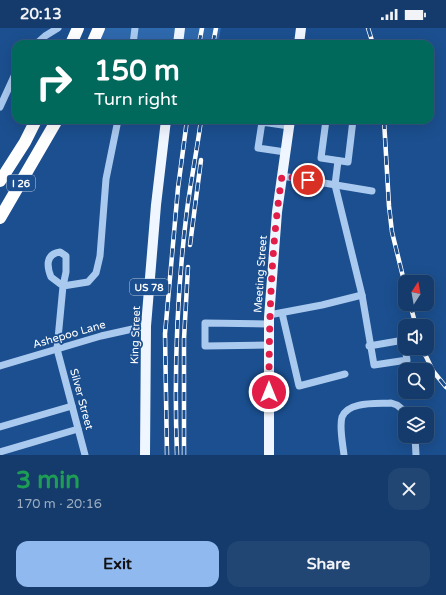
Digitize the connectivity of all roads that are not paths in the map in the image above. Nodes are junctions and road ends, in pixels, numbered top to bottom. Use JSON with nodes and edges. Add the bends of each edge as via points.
{"nodes":[{"id":1,"x":58,"y":28,"type":"edge"},
{"id":2,"x":78,"y":28,"type":"edge"},
{"id":3,"x":99,"y":28,"type":"edge"},
{"id":4,"x":136,"y":28,"type":"edge"},
{"id":5,"x":180,"y":28,"type":"edge"},
{"id":6,"x":302,"y":28,"type":"edge"},
{"id":7,"x":40,"y":40,"type":"edge"},
{"id":8,"x":73,"y":40,"type":"edge"},
{"id":9,"x":94,"y":40,"type":"edge"},
{"id":10,"x":134,"y":40,"type":"edge"},
{"id":11,"x":178,"y":40,"type":"edge"},
{"id":12,"x":300,"y":40,"type":"edge"},
{"id":13,"x":12,"y":81,"type":"edge"},
{"id":14,"x":0,"y":107,"type":"edge"},
{"id":15,"x":34,"y":124,"type":"edge"},
{"id":16,"x":55,"y":124,"type":"edge"},
{"id":17,"x":117,"y":124,"type":"edge"},
{"id":18,"x":166,"y":124,"type":"edge"},
{"id":19,"x":262,"y":124,"type":"edge"},
{"id":20,"x":289,"y":124,"type":"edge"},
{"id":21,"x":325,"y":124,"type":"edge"},
{"id":22,"x":353,"y":124,"type":"edge"},
{"id":23,"x":285,"y":152,"type":"junction"},
{"id":24,"x":338,"y":161,"type":"junction"},
{"id":25,"x":282,"y":176,"type":"junction"},
{"id":26,"x":0,"y":181,"type":"edge"},
{"id":27,"x":335,"y":185,"type":"junction"},
{"id":28,"x":372,"y":191,"type":"dead end"},
{"id":29,"x":0,"y":218,"type":"edge"},
{"id":30,"x":362,"y":295,"type":"junction"},
{"id":31,"x":282,"y":313,"type":"junction"},
{"id":32,"x":269,"y":320,"type":"junction"},
{"id":33,"x":146,"y":326,"type":"junction"},
{"id":34,"x":398,"y":341,"type":"edge"},
{"id":35,"x":269,"y":345,"type":"junction"},
{"id":36,"x":370,"y":346,"type":"junction"},
{"id":37,"x":58,"y":349,"type":"junction"},
{"id":38,"x":406,"y":355,"type":"edge"},
{"id":39,"x":0,"y":366,"type":"edge"},
{"id":40,"x":345,"y":374,"type":"dead end"},
{"id":41,"x":72,"y":406,"type":"junction"},
{"id":42,"x":399,"y":407,"type":"edge"},
{"id":43,"x":0,"y":426,"type":"edge"},
{"id":44,"x":78,"y":429,"type":"junction"},
{"id":45,"x":415,"y":443,"type":"edge"},
{"id":46,"x":0,"y":452,"type":"edge"},
{"id":47,"x":85,"y":455,"type":"edge"},
{"id":48,"x":145,"y":455,"type":"edge"},
{"id":49,"x":269,"y":455,"type":"edge"},
{"id":50,"x":344,"y":455,"type":"edge"},
{"id":51,"x":416,"y":455,"type":"edge"}],
"edges":[{"from":1,"to":7,"type":"street"},
{"from":2,"to":8,"type":"highway"},
{"from":3,"to":9,"type":"highway"},
{"from":4,"to":10,"type":"street"},
{"from":5,"to":11,"type":"main road"},
{"from":6,"to":12,"type":"main road"},
{"from":13,"to":14,"type":"street"},
{"from":15,"to":26,"type":"highway","number":"I 26"},
{"from":16,"to":29,"type":"highway","number":"I 26"},
{"from":17,"to":37,"type":"street","name":"Silver Street","via":[[106,179],[100,256],[96,273],[88,282],[63,286]]},
{"from":18,"to":33,"type":"main road","name":"King Street","number":"US 78"},
{"from":19,"to":23,"type":"street","via":[[258,148]]},
{"from":20,"to":23,"type":"main road","name":"Meeting Street"},
{"from":21,"to":24,"type":"street","via":[[321,158]]},
{"from":22,"to":24,"type":"street","via":[[348,162]]},
{"from":23,"to":25,"type":"main road","name":"Meeting Street"},
{"from":24,"to":27,"type":"street"},
{"from":25,"to":27,"type":"street"},
{"from":25,"to":32,"type":"main road","name":"Meeting Street"},
{"from":27,"to":28,"type":"street"},
{"from":27,"to":30,"type":"street"},
{"from":30,"to":31,"type":"street"},
{"from":30,"to":36,"type":"street"},
{"from":31,"to":32,"type":"street"},
{"from":31,"to":40,"type":"street","via":[[299,386]]},
{"from":32,"to":35,"type":"main road","name":"Meeting Street"},
{"from":32,"to":35,"type":"street","via":[[205,323],[205,346]]},
{"from":33,"to":37,"type":"street","name":"Ashepoo Lane","via":[[114,332]]},
{"from":33,"to":48,"type":"main road","name":"King Street","number":"US 78"},
{"from":34,"to":36,"type":"street"},
{"from":35,"to":49,"type":"main road","name":"Meeting Street"},
{"from":36,"to":38,"type":"street","via":[[374,365],[407,360]]},
{"from":37,"to":39,"type":"street","name":"Ashepoo Lane"},
{"from":37,"to":41,"type":"street","name":"Silver Street"},
{"from":41,"to":43,"type":"street"},
{"from":41,"to":44,"type":"street","name":"Silver Street"},
{"from":42,"to":50,"type":"street","via":[[391,403],[354,406],[346,411],[342,417]]},
{"from":44,"to":46,"type":"street"},
{"from":44,"to":47,"type":"street","name":"Silver Street"},
{"from":45,"to":51,"type":"street"}]}
